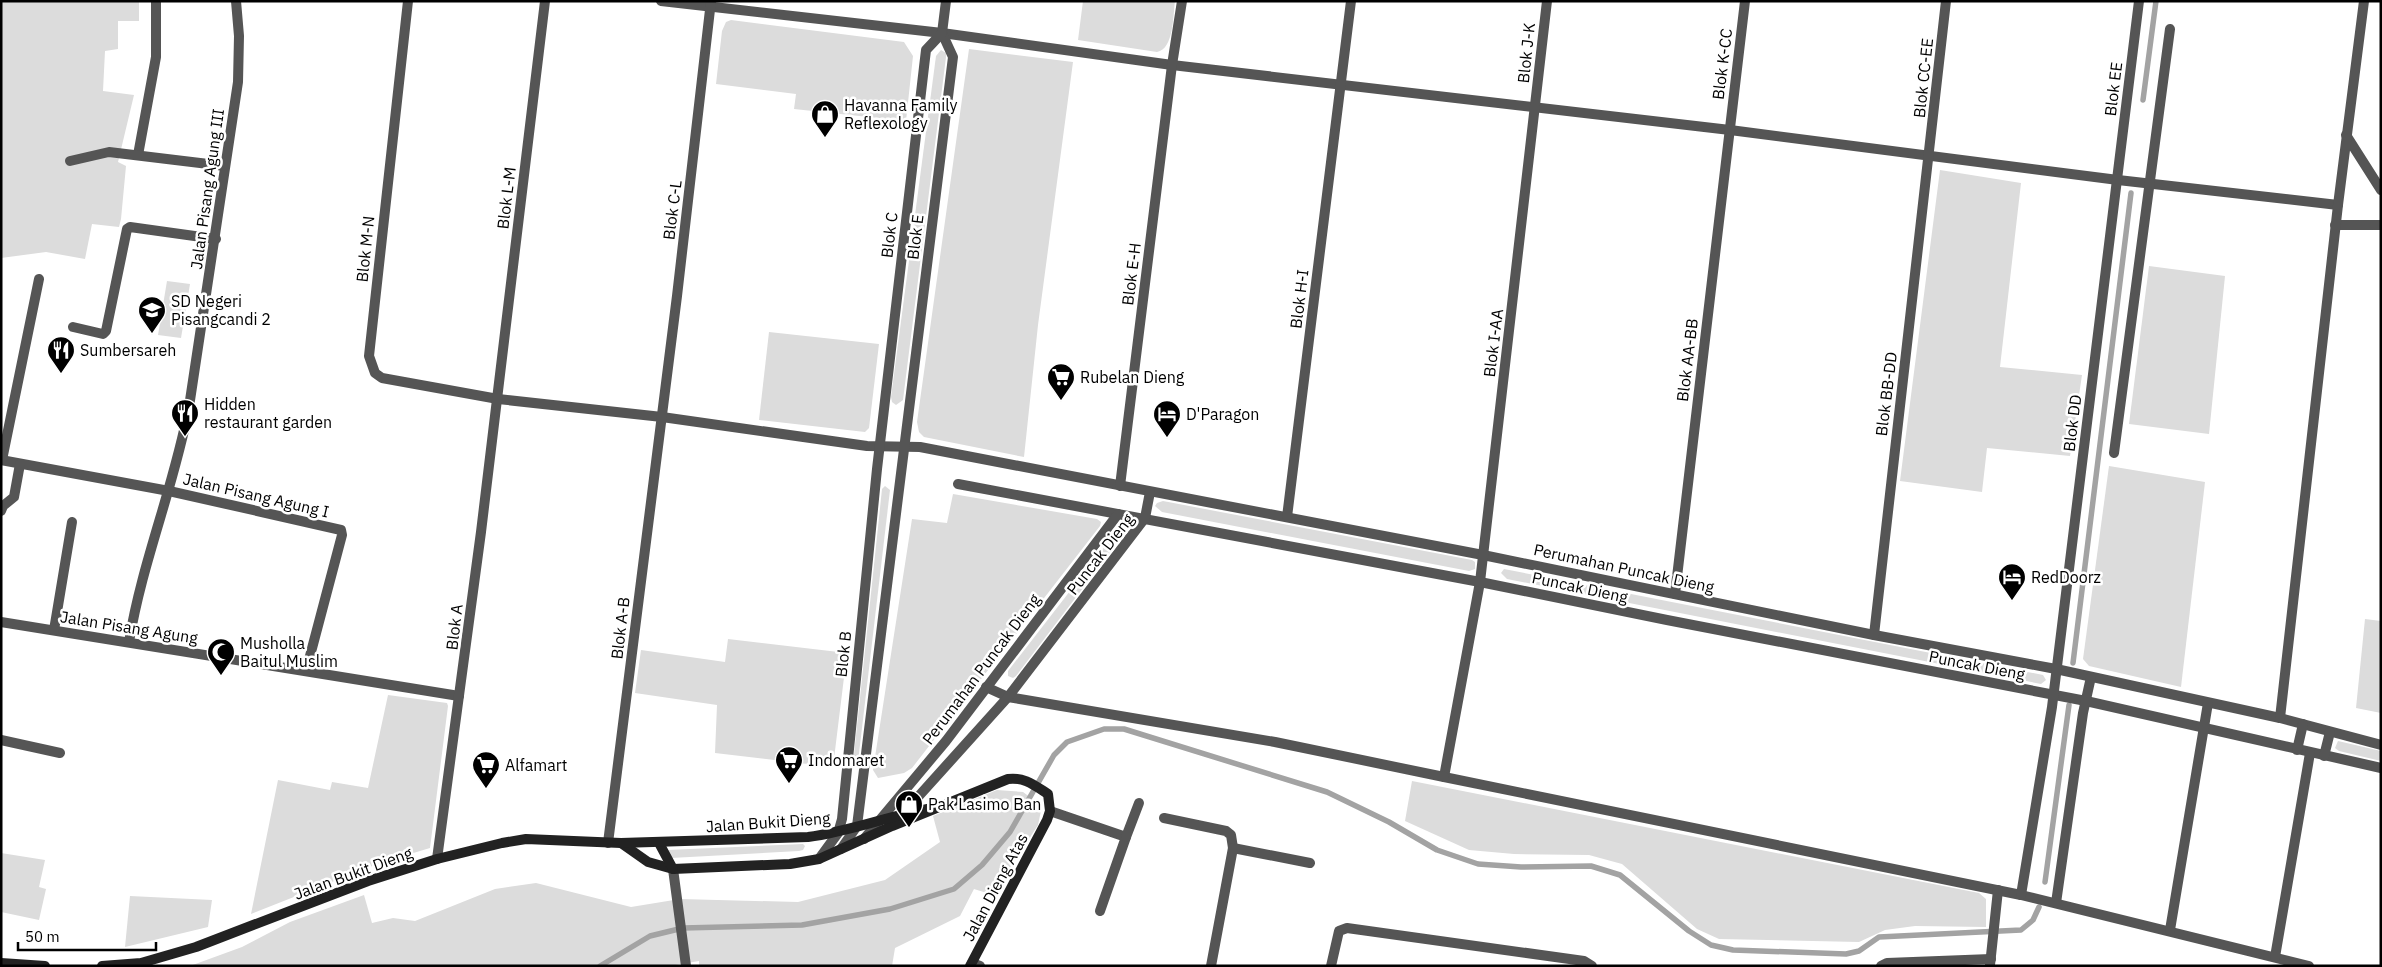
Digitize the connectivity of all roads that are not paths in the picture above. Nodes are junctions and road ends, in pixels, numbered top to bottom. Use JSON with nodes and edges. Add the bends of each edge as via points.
{"nodes":[{"id":1,"x":156,"y":1,"type":"edge"},
{"id":2,"x":236,"y":1,"type":"edge"},
{"id":3,"x":408,"y":1,"type":"edge"},
{"id":4,"x":545,"y":1,"type":"edge"},
{"id":5,"x":661,"y":1,"type":"edge"},
{"id":6,"x":946,"y":1,"type":"edge"},
{"id":7,"x":1182,"y":1,"type":"edge"},
{"id":8,"x":1351,"y":1,"type":"edge"},
{"id":9,"x":1547,"y":1,"type":"edge"},
{"id":10,"x":1745,"y":1,"type":"edge"},
{"id":11,"x":1946,"y":1,"type":"edge"},
{"id":12,"x":2139,"y":1,"type":"edge"},
{"id":13,"x":2364,"y":1,"type":"edge"},
{"id":14,"x":710,"y":4,"type":"edge"},
{"id":15,"x":2170,"y":29,"type":"dead end"},
{"id":16,"x":942,"y":33,"type":"junction"},
{"id":17,"x":1172,"y":65,"type":"junction"},
{"id":18,"x":1340,"y":84,"type":"junction"},
{"id":19,"x":1535,"y":108,"type":"junction"},
{"id":20,"x":1730,"y":130,"type":"junction"},
{"id":21,"x":2346,"y":135,"type":"junction"},
{"id":22,"x":138,"y":155,"type":"junction"},
{"id":23,"x":1929,"y":157,"type":"junction"},
{"id":24,"x":70,"y":161,"type":"dead end"},
{"id":25,"x":225,"y":166,"type":"junction"},
{"id":26,"x":2118,"y":180,"type":"junction"},
{"id":27,"x":2150,"y":184,"type":"junction"},
{"id":28,"x":2381,"y":190,"type":"edge"},
{"id":29,"x":2338,"y":205,"type":"junction"},
{"id":30,"x":2381,"y":225,"type":"edge"},
{"id":31,"x":2335,"y":226,"type":"junction"},
{"id":32,"x":216,"y":239,"type":"junction"},
{"id":33,"x":39,"y":279,"type":"dead end"},
{"id":34,"x":73,"y":327,"type":"dead end"},
{"id":35,"x":498,"y":399,"type":"junction"},
{"id":36,"x":662,"y":417,"type":"junction"},
{"id":37,"x":880,"y":446,"type":"junction"},
{"id":38,"x":904,"y":446,"type":"junction"},
{"id":39,"x":2114,"y":453,"type":"dead end"},
{"id":40,"x":2,"y":460,"type":"edge"},
{"id":41,"x":20,"y":464,"type":"junction"},
{"id":42,"x":958,"y":484,"type":"dead end"},
{"id":43,"x":1120,"y":486,"type":"junction"},
{"id":44,"x":169,"y":491,"type":"junction"},
{"id":45,"x":1150,"y":492,"type":"junction"},
{"id":46,"x":1,"y":511,"type":"edge"},
{"id":47,"x":1118,"y":514,"type":"junction"},
{"id":48,"x":1287,"y":517,"type":"junction"},
{"id":49,"x":1145,"y":518,"type":"junction"},
{"id":50,"x":72,"y":522,"type":"dead end"},
{"id":51,"x":1484,"y":555,"type":"junction"},
{"id":52,"x":1480,"y":582,"type":"junction"},
{"id":53,"x":1675,"y":594,"type":"junction"},
{"id":54,"x":1,"y":622,"type":"edge"},
{"id":55,"x":54,"y":630,"type":"junction"},
{"id":56,"x":1874,"y":635,"type":"junction"},
{"id":57,"x":129,"y":642,"type":"junction"},
{"id":58,"x":2056,"y":669,"type":"junction"},
{"id":59,"x":306,"y":671,"type":"junction"},
{"id":60,"x":2091,"y":677,"type":"junction"},
{"id":61,"x":986,"y":687,"type":"junction"},
{"id":62,"x":2053,"y":695,"type":"junction"},
{"id":63,"x":459,"y":696,"type":"junction"},
{"id":64,"x":1008,"y":697,"type":"junction"},
{"id":65,"x":2086,"y":701,"type":"junction"},
{"id":66,"x":2208,"y":703,"type":"junction"},
{"id":67,"x":2280,"y":718,"type":"junction"},
{"id":68,"x":2303,"y":724,"type":"junction"},
{"id":69,"x":2204,"y":728,"type":"junction"},
{"id":70,"x":2330,"y":732,"type":"junction"},
{"id":71,"x":1,"y":740,"type":"edge"},
{"id":72,"x":2381,"y":745,"type":"edge"},
{"id":73,"x":2297,"y":750,"type":"junction"},
{"id":74,"x":60,"y":753,"type":"dead end"},
{"id":75,"x":2310,"y":753,"type":"junction"},
{"id":76,"x":2324,"y":756,"type":"junction"},
{"id":77,"x":2381,"y":768,"type":"edge"},
{"id":78,"x":1444,"y":777,"type":"junction"},
{"id":79,"x":1139,"y":803,"type":"dead end"},
{"id":80,"x":938,"y":807,"type":"junction"},
{"id":81,"x":1050,"y":811,"type":"junction"},
{"id":82,"x":904,"y":813,"type":"junction"},
{"id":83,"x":1164,"y":818,"type":"dead end"},
{"id":84,"x":878,"y":820,"type":"junction"},
{"id":85,"x":857,"y":826,"type":"junction"},
{"id":86,"x":892,"y":826,"type":"junction"},
{"id":87,"x":838,"y":833,"type":"junction"},
{"id":88,"x":1126,"y":837,"type":"junction"},
{"id":89,"x":864,"y":839,"type":"junction"},
{"id":90,"x":608,"y":843,"type":"junction"},
{"id":91,"x":621,"y":843,"type":"junction"},
{"id":92,"x":659,"y":843,"type":"junction"},
{"id":93,"x":1233,"y":848,"type":"junction"},
{"id":94,"x":841,"y":850,"type":"junction"},
{"id":95,"x":437,"y":859,"type":"junction"},
{"id":96,"x":819,"y":859,"type":"junction"},
{"id":97,"x":1310,"y":863,"type":"dead end"},
{"id":98,"x":673,"y":869,"type":"junction"},
{"id":99,"x":1998,"y":890,"type":"junction"},
{"id":100,"x":2021,"y":895,"type":"junction"},
{"id":101,"x":2056,"y":903,"type":"junction"},
{"id":102,"x":1100,"y":911,"type":"dead end"},
{"id":103,"x":2170,"y":930,"type":"junction"},
{"id":104,"x":2275,"y":957,"type":"junction"},
{"id":105,"x":1991,"y":958,"type":"edge"},
{"id":106,"x":1,"y":963,"type":"edge"},
{"id":107,"x":686,"y":964,"type":"edge"},
{"id":108,"x":974,"y":965,"type":"edge"},
{"id":109,"x":45,"y":966,"type":"edge"},
{"id":110,"x":102,"y":966,"type":"edge"},
{"id":111,"x":1211,"y":966,"type":"edge"},
{"id":112,"x":1331,"y":966,"type":"edge"},
{"id":113,"x":1592,"y":966,"type":"edge"},
{"id":114,"x":1881,"y":966,"type":"edge"},
{"id":115,"x":2309,"y":966,"type":"edge"}],
"edges":[{"from":1,"to":22,"type":"street","via":[[156,57]]},
{"from":2,"to":25,"type":"street","name":"Jalan Pisang Agung III","via":[[238,82]]},
{"from":3,"to":35,"type":"street","name":"Blok M-N","via":[[387,178],[369,356],[371,366],[376,373],[388,379]]},
{"from":4,"to":35,"type":"street","name":"Blok L-M"},
{"from":5,"to":14,"type":"street"},
{"from":6,"to":16,"type":"street"},
{"from":7,"to":17,"type":"street","name":"Blok E-H"},
{"from":8,"to":18,"type":"street","name":"Blok H-I"},
{"from":9,"to":19,"type":"street","name":"Blok J-K"},
{"from":10,"to":20,"type":"street","name":"Blok K-CC"},
{"from":11,"to":23,"type":"street","name":"Blok CC-EE"},
{"from":12,"to":26,"type":"street","name":"Blok EE"},
{"from":13,"to":21,"type":"street"},
{"from":14,"to":16,"type":"street"},
{"from":14,"to":36,"type":"street","name":"Blok C-L"},
{"from":15,"to":27,"type":"street"},
{"from":16,"to":17,"type":"street"},
{"from":16,"to":37,"type":"street","name":"Blok C","via":[[926,50]]},
{"from":16,"to":38,"type":"street","name":"Blok E","via":[[953,57]]},
{"from":17,"to":18,"type":"street"},
{"from":17,"to":43,"type":"street","name":"Blok E-H"},
{"from":18,"to":19,"type":"street"},
{"from":18,"to":48,"type":"street","name":"Blok H-I"},
{"from":19,"to":20,"type":"street"},
{"from":19,"to":51,"type":"street","name":"Blok I-AA"},
{"from":20,"to":23,"type":"street"},
{"from":20,"to":53,"type":"street","name":"Blok AA-BB"},
{"from":21,"to":28,"type":"street"},
{"from":21,"to":29,"type":"street"},
{"from":22,"to":24,"type":"street","via":[[101,153]]},
{"from":22,"to":25,"type":"street"},
{"from":23,"to":26,"type":"street"},
{"from":23,"to":56,"type":"street","name":"Blok BB-DD"},
{"from":25,"to":32,"type":"street","name":"Jalan Pisang Agung III"},
{"from":26,"to":27,"type":"street"},
{"from":26,"to":58,"type":"street","name":"Blok DD"},
{"from":27,"to":29,"type":"street"},
{"from":27,"to":39,"type":"street"},
{"from":29,"to":31,"type":"street"},
{"from":30,"to":31,"type":"street"},
{"from":31,"to":67,"type":"street"},
{"from":32,"to":34,"type":"street","via":[[130,227],[106,331],[103,334]]},
{"from":32,"to":44,"type":"street","name":"Jalan Pisang Agung III","via":[[190,407]]},
{"from":33,"to":40,"type":"street"},
{"from":35,"to":36,"type":"street","name":"Perumahan Puncak Dieng"},
{"from":35,"to":63,"type":"street","name":"Blok A"},
{"from":36,"to":37,"type":"street","name":"Perumahan Puncak Dieng"},
{"from":36,"to":90,"type":"street","name":"Blok A-B"},
{"from":37,"to":38,"type":"street","name":"Perumahan Puncak Dieng"},
{"from":37,"to":87,"type":"street","name":"Blok B"},
{"from":38,"to":43,"type":"street","name":"Perumahan Puncak Dieng"},
{"from":38,"to":85,"type":"street","name":"Blok E"},
{"from":40,"to":41,"type":"street"},
{"from":41,"to":44,"type":"street"},
{"from":41,"to":46,"type":"street","via":[[14,497]]},
{"from":42,"to":47,"type":"street"},
{"from":43,"to":45,"type":"street","name":"Perumahan Puncak Dieng"},
{"from":44,"to":57,"type":"street","name":"Jalan Pisang Agung III","via":[[139,590]]},
{"from":44,"to":59,"type":"street","name":"Jalan Pisang Agung I","via":[[340,530],[342,535]]},
{"from":45,"to":48,"type":"street","name":"Perumahan Puncak Dieng"},
{"from":45,"to":49,"type":"street"},
{"from":47,"to":49,"type":"street"},
{"from":47,"to":61,"type":"street","name":"Perumahan Puncak Dieng"},
{"from":48,"to":51,"type":"street","name":"Perumahan Puncak Dieng"},
{"from":49,"to":52,"type":"street","name":"Puncak Dieng"},
{"from":49,"to":64,"type":"street","name":"Puncak Dieng"},
{"from":50,"to":55,"type":"street"},
{"from":51,"to":52,"type":"street","name":"Blok I-AA"},
{"from":51,"to":53,"type":"street","name":"Perumahan Puncak Dieng"},
{"from":52,"to":62,"type":"street","name":"Puncak Dieng"},
{"from":52,"to":78,"type":"street","name":"Blok I-AA"},
{"from":53,"to":56,"type":"street","name":"Perumahan Puncak Dieng"},
{"from":54,"to":55,"type":"street","name":"Jalan Pisang Agung"},
{"from":55,"to":57,"type":"street","name":"Jalan Pisang Agung"},
{"from":56,"to":58,"type":"street","name":"Perumahan Puncak Dieng"},
{"from":57,"to":59,"type":"street","name":"Jalan Pisang Agung"},
{"from":58,"to":60,"type":"street","name":"Perumahan Puncak Dieng"},
{"from":58,"to":62,"type":"street","name":"Blok DD"},
{"from":59,"to":63,"type":"street","name":"Jalan Pisang Agung"},
{"from":60,"to":65,"type":"street"},
{"from":60,"to":66,"type":"street","name":"Perumahan Puncak Dieng"},
{"from":61,"to":64,"type":"street"},
{"from":61,"to":84,"type":"street","name":"Perumahan Puncak Dieng","via":[[900,798]]},
{"from":62,"to":65,"type":"street","name":"Puncak Dieng"},
{"from":62,"to":100,"type":"street","name":"Blok DD"},
{"from":63,"to":95,"type":"street","name":"Blok A"},
{"from":64,"to":78,"type":"street","via":[[1275,742]]},
{"from":64,"to":82,"type":"street","name":"Puncak Dieng"},
{"from":65,"to":69,"type":"street","name":"Puncak Dieng"},
{"from":65,"to":101,"type":"street"},
{"from":66,"to":67,"type":"street","name":"Perumahan Puncak Dieng"},
{"from":66,"to":69,"type":"street"},
{"from":67,"to":68,"type":"street","name":"Perumahan Puncak Dieng"},
{"from":68,"to":70,"type":"street","name":"Perumahan Puncak Dieng"},
{"from":68,"to":73,"type":"street"},
{"from":69,"to":73,"type":"street","name":"Puncak Dieng"},
{"from":69,"to":103,"type":"street"},
{"from":70,"to":72,"type":"street","name":"Perumahan Puncak Dieng"},
{"from":70,"to":76,"type":"street"},
{"from":71,"to":74,"type":"street"},
{"from":73,"to":75,"type":"street","name":"Puncak Dieng"},
{"from":75,"to":76,"type":"street","name":"Puncak Dieng"},
{"from":75,"to":104,"type":"street"},
{"from":76,"to":77,"type":"street","name":"Puncak Dieng"},
{"from":78,"to":99,"type":"street"},
{"from":79,"to":88,"type":"street"},
{"from":80,"to":81,"type":"street","via":[[1018,778],[1048,794]]},
{"from":80,"to":82,"type":"street","name":"Jalan Bukit Dieng"},
{"from":80,"to":86,"type":"street"},
{"from":81,"to":88,"type":"street"},
{"from":81,"to":108,"type":"street","name":"Jalan Dieng Atas"},
{"from":82,"to":84,"type":"street","name":"Jalan Bukit Dieng"},
{"from":82,"to":86,"type":"street","name":"Puncak Dieng"},
{"from":83,"to":93,"type":"street","via":[[1226,831],[1230,834]]},
{"from":84,"to":85,"type":"street","name":"Jalan Bukit Dieng"},
{"from":84,"to":89,"type":"street","name":"Perumahan Puncak Dieng"},
{"from":85,"to":87,"type":"street","name":"Jalan Bukit Dieng"},
{"from":85,"to":94,"type":"street"},
{"from":86,"to":89,"type":"street"},
{"from":87,"to":92,"type":"street","name":"Jalan Bukit Dieng"},
{"from":87,"to":96,"type":"street","name":"Blok B"},
{"from":88,"to":102,"type":"street"},
{"from":89,"to":94,"type":"street"},
{"from":90,"to":91,"type":"street","name":"Jalan Bukit Dieng"},
{"from":90,"to":95,"type":"street","name":"Jalan Bukit Dieng","via":[[526,839]]},
{"from":91,"to":92,"type":"street","name":"Jalan Bukit Dieng"},
{"from":91,"to":98,"type":"street","via":[[648,862]]},
{"from":92,"to":98,"type":"street"},
{"from":93,"to":97,"type":"street"},
{"from":93,"to":111,"type":"street"},
{"from":94,"to":96,"type":"street"},
{"from":95,"to":110,"type":"street","name":"Jalan Bukit Dieng","via":[[368,881],[196,947],[140,963]]},
{"from":96,"to":98,"type":"street","via":[[790,864]]},
{"from":98,"to":107,"type":"street"},
{"from":99,"to":100,"type":"street"},
{"from":99,"to":105,"type":"street"},
{"from":100,"to":101,"type":"street"},
{"from":101,"to":103,"type":"street"},
{"from":103,"to":104,"type":"street"},
{"from":104,"to":115,"type":"street"},
{"from":105,"to":114,"type":"street","via":[[1887,963]]},
{"from":106,"to":109,"type":"street"},
{"from":112,"to":113,"type":"street","via":[[1339,931],[1348,928],[1584,961]]}]}
